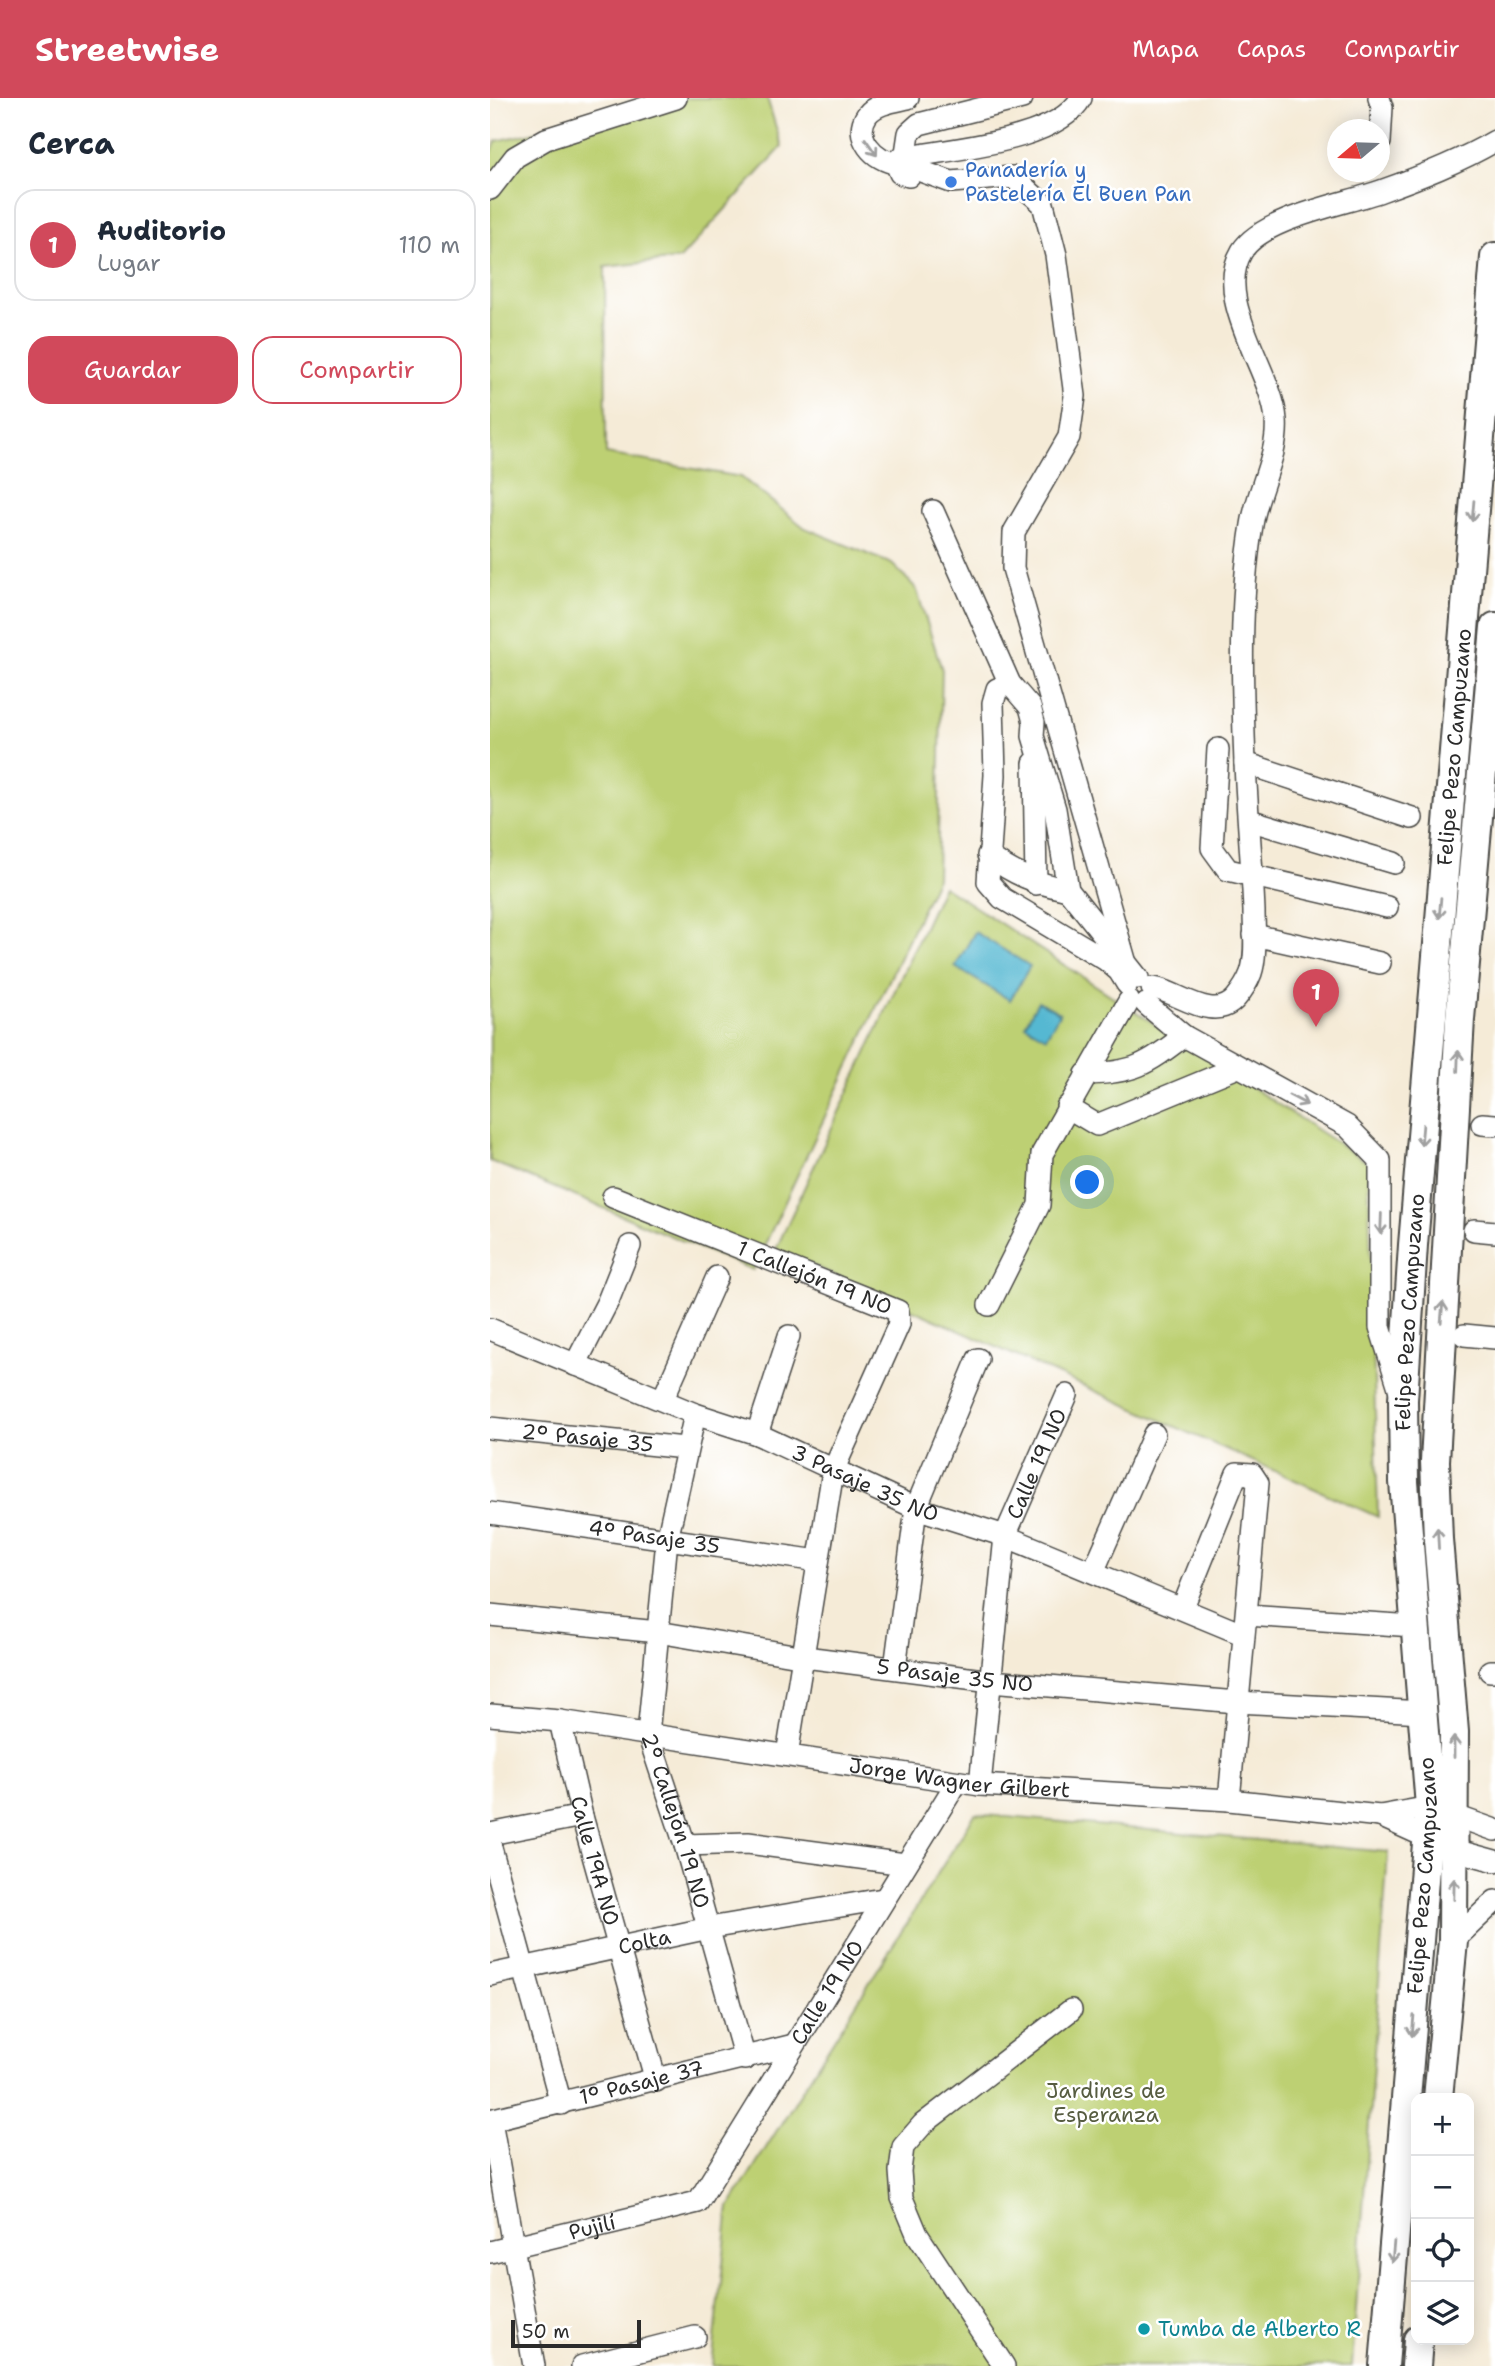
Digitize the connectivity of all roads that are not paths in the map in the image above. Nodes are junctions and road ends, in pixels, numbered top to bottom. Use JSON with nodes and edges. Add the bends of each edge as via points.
{"nodes":[{"id":1,"x":676,"y":98,"type":"edge"},
{"id":2,"x":908,"y":98,"type":"edge"},
{"id":3,"x":1022,"y":98,"type":"edge"},
{"id":4,"x":1081,"y":98,"type":"edge"},
{"id":5,"x":1378,"y":98,"type":"edge"},
{"id":6,"x":1381,"y":119,"type":"edge"},
{"id":7,"x":1495,"y":141,"type":"edge"},
{"id":8,"x":909,"y":160,"type":"junction"},
{"id":9,"x":1390,"y":178,"type":"edge"},
{"id":10,"x":1377,"y":182,"type":"edge"},
{"id":11,"x":490,"y":189,"type":"edge"},
{"id":12,"x":1495,"y":257,"type":"edge"},
{"id":13,"x":1493,"y":296,"type":"edge"},
{"id":14,"x":933,"y":511,"type":"dead end"},
{"id":15,"x":1495,"y":627,"type":"edge"},
{"id":16,"x":1010,"y":684,"type":"junction"},
{"id":17,"x":1219,"y":749,"type":"dead end"},
{"id":18,"x":1245,"y":764,"type":"junction"},
{"id":19,"x":1045,"y":809,"type":"junction"},
{"id":20,"x":1412,"y":818,"type":"dead end"},
{"id":21,"x":1249,"y":820,"type":"junction"},
{"id":22,"x":988,"y":855,"type":"junction"},
{"id":23,"x":1394,"y":863,"type":"dead end"},
{"id":24,"x":1252,"y":874,"type":"junction"},
{"id":25,"x":1036,"y":884,"type":"junction"},
{"id":26,"x":1068,"y":890,"type":"junction"},
{"id":27,"x":1387,"y":907,"type":"dead end"},
{"id":28,"x":1254,"y":935,"type":"junction"},
{"id":29,"x":1125,"y":960,"type":"junction"},
{"id":30,"x":1380,"y":963,"type":"dead end"},
{"id":31,"x":1138,"y":991,"type":"junction"},
{"id":32,"x":1184,"y":1036,"type":"junction"},
{"id":33,"x":1238,"y":1067,"type":"junction"},
{"id":34,"x":1086,"y":1074,"type":"junction"},
{"id":35,"x":1067,"y":1107,"type":"junction"},
{"id":36,"x":613,"y":1197,"type":"dead end"},
{"id":37,"x":630,"y":1246,"type":"dead end"},
{"id":38,"x":717,"y":1277,"type":"dead end"},
{"id":39,"x":989,"y":1305,"type":"dead end"},
{"id":40,"x":490,"y":1329,"type":"edge"},
{"id":41,"x":1464,"y":1335,"type":"dead end"},
{"id":42,"x":789,"y":1336,"type":"dead end"},
{"id":43,"x":1495,"y":1338,"type":"edge"},
{"id":44,"x":978,"y":1359,"type":"dead end"},
{"id":45,"x":575,"y":1365,"type":"junction"},
{"id":46,"x":1067,"y":1395,"type":"dead end"},
{"id":47,"x":663,"y":1399,"type":"junction"},
{"id":48,"x":1403,"y":1400,"type":"junction"},
{"id":49,"x":695,"y":1414,"type":"junction"},
{"id":50,"x":490,"y":1427,"type":"edge"},
{"id":51,"x":757,"y":1434,"type":"junction"},
{"id":52,"x":1154,"y":1434,"type":"dead end"},
{"id":53,"x":685,"y":1448,"type":"junction"},
{"id":54,"x":833,"y":1471,"type":"junction"},
{"id":55,"x":916,"y":1508,"type":"junction"},
{"id":56,"x":490,"y":1513,"type":"edge"},
{"id":57,"x":1005,"y":1536,"type":"junction"},
{"id":58,"x":667,"y":1540,"type":"junction"},
{"id":59,"x":818,"y":1561,"type":"junction"},
{"id":60,"x":1093,"y":1572,"type":"junction"},
{"id":61,"x":1183,"y":1607,"type":"junction"},
{"id":62,"x":490,"y":1615,"type":"edge"},
{"id":63,"x":1245,"y":1624,"type":"junction"},
{"id":64,"x":1414,"y":1626,"type":"junction"},
{"id":65,"x":658,"y":1632,"type":"junction"},
{"id":66,"x":805,"y":1657,"type":"junction"},
{"id":67,"x":895,"y":1668,"type":"junction"},
{"id":68,"x":990,"y":1681,"type":"junction"},
{"id":69,"x":1237,"y":1702,"type":"junction"},
{"id":70,"x":1423,"y":1712,"type":"junction"},
{"id":71,"x":490,"y":1716,"type":"edge"},
{"id":72,"x":560,"y":1721,"type":"junction"},
{"id":73,"x":648,"y":1734,"type":"junction"},
{"id":74,"x":787,"y":1755,"type":"junction"},
{"id":75,"x":957,"y":1782,"type":"junction"},
{"id":76,"x":980,"y":1785,"type":"junction"},
{"id":77,"x":1229,"y":1800,"type":"junction"},
{"id":78,"x":1442,"y":1811,"type":"junction"},
{"id":79,"x":582,"y":1816,"type":"junction"},
{"id":80,"x":1380,"y":1816,"type":"junction"},
{"id":81,"x":1495,"y":1830,"type":"edge"},
{"id":82,"x":490,"y":1834,"type":"edge"},
{"id":83,"x":1429,"y":1836,"type":"junction"},
{"id":84,"x":490,"y":1844,"type":"edge"},
{"id":85,"x":685,"y":1845,"type":"junction"},
{"id":86,"x":1455,"y":1850,"type":"junction"},
{"id":87,"x":1495,"y":1861,"type":"edge"},
{"id":88,"x":905,"y":1864,"type":"junction"},
{"id":89,"x":883,"y":1899,"type":"junction"},
{"id":90,"x":1495,"y":1902,"type":"edge"},
{"id":91,"x":709,"y":1928,"type":"junction"},
{"id":92,"x":1453,"y":1941,"type":"junction"},
{"id":93,"x":618,"y":1949,"type":"junction"},
{"id":94,"x":525,"y":1968,"type":"junction"},
{"id":95,"x":490,"y":1975,"type":"edge"},
{"id":96,"x":1071,"y":2010,"type":"dead end"},
{"id":97,"x":794,"y":2045,"type":"junction"},
{"id":98,"x":744,"y":2059,"type":"junction"},
{"id":99,"x":656,"y":2081,"type":"junction"},
{"id":100,"x":1438,"y":2093,"type":"edge"},
{"id":101,"x":561,"y":2104,"type":"junction"},
{"id":102,"x":490,"y":2120,"type":"edge"},
{"id":103,"x":696,"y":2203,"type":"joint"},
{"id":104,"x":512,"y":2248,"type":"junction"},
{"id":105,"x":490,"y":2252,"type":"edge"},
{"id":106,"x":695,"y":2337,"type":"dead end"},
{"id":107,"x":1418,"y":2345,"type":"edge"},
{"id":108,"x":534,"y":2366,"type":"edge"},
{"id":109,"x":582,"y":2366,"type":"edge"},
{"id":110,"x":1004,"y":2366,"type":"edge"},
{"id":111,"x":1384,"y":2366,"type":"edge"},
{"id":112,"x":1416,"y":2366,"type":"edge"}],
"edges":[{"from":1,"to":11,"type":"street","via":[[546,139],[515,157]]},
{"from":2,"to":8,"type":"street","one_way":true,"via":[[883,103],[867,115],[863,130],[866,145],[882,162]]},
{"from":3,"to":8,"type":"street","via":[[919,124],[909,133]]},
{"from":4,"to":8,"type":"street","via":[[1077,106],[1034,134]]},
{"from":5,"to":6,"type":"street"},
{"from":7,"to":9,"type":"street","via":[[1469,157]]},
{"from":8,"to":29,"type":"street","via":[[951,182],[1013,177],[1044,204],[1056,255],[1075,396],[1069,437],[1014,532],[1013,568]]},
{"from":10,"to":18,"type":"street","via":[[1274,226],[1241,252],[1234,284],[1240,314],[1276,418],[1275,441],[1252,521],[1241,601]]},
{"from":12,"to":13,"type":"main road","name":"Felipe Pezo Campuzano"},
{"from":13,"to":48,"type":"main road","name":"Felipe Pezo Campuzano","one_way":true,"via":[[1412,1245]]},
{"from":14,"to":16,"type":"street"},
{"from":78,"to":15,"type":"main road","name":"Felipe Pezo Campuzano","one_way":true,"via":[[1454,1732],[1435,1461],[1460,1019]]},
{"from":16,"to":19,"type":"street","via":[[1030,707]]},
{"from":16,"to":22,"type":"street","via":[[997,689],[993,703],[995,775]]},
{"from":17,"to":24,"type":"street","via":[[1212,848],[1228,870]]},
{"from":18,"to":20,"type":"street"},
{"from":18,"to":21,"type":"street"},
{"from":19,"to":25,"type":"street"},
{"from":19,"to":26,"type":"street"},
{"from":21,"to":23,"type":"street"},
{"from":21,"to":24,"type":"street"},
{"from":22,"to":25,"type":"street","via":[[1012,874]]},
{"from":22,"to":31,"type":"street","via":[[988,882],[1002,898],[1106,960]]},
{"from":24,"to":27,"type":"street"},
{"from":24,"to":28,"type":"street"},
{"from":25,"to":26,"type":"street"},
{"from":26,"to":29,"type":"street"},
{"from":28,"to":30,"type":"street"},
{"from":28,"to":31,"type":"street","via":[[1251,973],[1234,1000],[1211,1008],[1182,1002],[1162,988]]},
{"from":29,"to":31,"type":"street"},
{"from":31,"to":32,"type":"street"},
{"from":31,"to":34,"type":"street"},
{"from":32,"to":33,"type":"street"},
{"from":32,"to":34,"type":"street","via":[[1136,1068]]},
{"from":33,"to":35,"type":"street","via":[[1097,1125]]},
{"from":33,"to":48,"type":"street","one_way":true,"via":[[1347,1126],[1380,1160],[1380,1327]]},
{"from":34,"to":35,"type":"street"},
{"from":35,"to":39,"type":"street","via":[[1042,1154],[1039,1205]]},
{"from":36,"to":54,"type":"street","name":"1 Callejón 19 NO","via":[[898,1311],[899,1324]]},
{"from":37,"to":45,"type":"street"},
{"from":38,"to":47,"type":"street"},
{"from":40,"to":45,"type":"street","name":"3 Pasaje 35 NO"},
{"from":41,"to":43,"type":"street"},
{"from":42,"to":51,"type":"street"},
{"from":44,"to":55,"type":"street"},
{"from":45,"to":47,"type":"street","name":"3 Pasaje 35 NO"},
{"from":46,"to":57,"type":"street","name":"Calle 19 NO"},
{"from":47,"to":49,"type":"street","name":"3 Pasaje 35 NO"},
{"from":48,"to":64,"type":"main road","name":"Felipe Pezo Campuzano"},
{"from":49,"to":51,"type":"street","name":"3 Pasaje 35 NO"},
{"from":49,"to":53,"type":"street","name":"2° Callejón 19 NO"},
{"from":50,"to":53,"type":"street","name":"2° Pasaje 35"},
{"from":51,"to":54,"type":"street","name":"3 Pasaje 35 NO"},
{"from":52,"to":60,"type":"street"},
{"from":53,"to":58,"type":"street","name":"2° Callejón 19 NO"},
{"from":54,"to":55,"type":"street","name":"3 Pasaje 35 NO"},
{"from":54,"to":59,"type":"street","name":"1 Callejón 19 NO"},
{"from":55,"to":57,"type":"street","name":"3 Pasaje 35 NO"},
{"from":55,"to":67,"type":"street"},
{"from":56,"to":58,"type":"street","name":"4° Pasaje 35"},
{"from":57,"to":60,"type":"street","name":"3 Pasaje 35 NO"},
{"from":57,"to":68,"type":"street","name":"Calle 19 NO"},
{"from":58,"to":59,"type":"street","name":"4° Pasaje 35"},
{"from":58,"to":65,"type":"street","name":"2° Callejón 19 NO"},
{"from":59,"to":66,"type":"street","name":"1 Callejón 19 NO"},
{"from":60,"to":61,"type":"street","name":"3 Pasaje 35 NO"},
{"from":61,"to":63,"type":"street","name":"3 Pasaje 35 NO"},
{"from":61,"to":63,"type":"street","via":[[1237,1473],[1247,1472],[1258,1483]]},
{"from":62,"to":65,"type":"street","name":"5 Pasaje 35 NO"},
{"from":63,"to":64,"type":"street"},
{"from":63,"to":69,"type":"street"},
{"from":64,"to":70,"type":"main road","name":"Felipe Pezo Campuzano"},
{"from":65,"to":66,"type":"street","name":"5 Pasaje 35 NO"},
{"from":65,"to":73,"type":"street","name":"2° Callejón 19 NO"},
{"from":66,"to":67,"type":"street","name":"5 Pasaje 35 NO"},
{"from":66,"to":74,"type":"street","name":"1 Callejón 19 NO"},
{"from":67,"to":68,"type":"street","name":"5 Pasaje 35 NO"},
{"from":68,"to":69,"type":"street","name":"5 Pasaje 35 NO"},
{"from":68,"to":76,"type":"street","name":"Calle 19 NO"},
{"from":69,"to":70,"type":"street","name":"5 Pasaje 35 NO"},
{"from":69,"to":77,"type":"street"},
{"from":70,"to":78,"type":"main road","name":"Felipe Pezo Campuzano"},
{"from":71,"to":72,"type":"street","name":"Jorge Wagner Gilbert"},
{"from":72,"to":73,"type":"street","name":"Jorge Wagner Gilbert"},
{"from":72,"to":79,"type":"street","name":"Calle 19A NO"},
{"from":73,"to":74,"type":"street","name":"Jorge Wagner Gilbert"},
{"from":73,"to":85,"type":"street","name":"2° Callejón 19 NO"},
{"from":74,"to":75,"type":"street","name":"Jorge Wagner Gilbert"},
{"from":75,"to":76,"type":"street","name":"Jorge Wagner Gilbert"},
{"from":75,"to":88,"type":"street","name":"Calle 19 NO"},
{"from":76,"to":77,"type":"street","name":"Jorge Wagner Gilbert"},
{"from":77,"to":80,"type":"street","name":"Jorge Wagner Gilbert"},
{"from":78,"to":80,"type":"street","name":"Jorge Wagner Gilbert"},
{"from":78,"to":81,"type":"street"},
{"from":78,"to":83,"type":"main road","name":"Felipe Pezo Campuzano"},
{"from":78,"to":86,"type":"main road","name":"Felipe Pezo Campuzano"},
{"from":79,"to":82,"type":"street"},
{"from":79,"to":93,"type":"street","name":"Calle 19A NO"},
{"from":80,"to":83,"type":"street"},
{"from":83,"to":86,"type":"street"},
{"from":83,"to":111,"type":"main road","name":"Felipe Pezo Campuzano","one_way":true},
{"from":84,"to":94,"type":"street"},
{"from":85,"to":88,"type":"street","via":[[748,1843]]},
{"from":85,"to":91,"type":"street","name":"2° Callejón 19 NO"},
{"from":86,"to":87,"type":"street"},
{"from":92,"to":86,"type":"main road","name":"Felipe Pezo Campuzano","one_way":true},
{"from":88,"to":89,"type":"street","name":"Calle 19 NO"},
{"from":89,"to":91,"type":"street","name":"Colta"},
{"from":89,"to":97,"type":"street","name":"Calle 19 NO"},
{"from":90,"to":92,"type":"street"},
{"from":91,"to":93,"type":"street","name":"Colta"},
{"from":91,"to":98,"type":"street","name":"2° Callejón 19 NO"},
{"from":92,"to":100,"type":"main road","name":"Felipe Pezo Campuzano"},
{"from":93,"to":94,"type":"street","name":"Colta"},
{"from":93,"to":99,"type":"street","name":"Calle 19A NO"},
{"from":94,"to":95,"type":"street","name":"Colta"},
{"from":94,"to":101,"type":"street"},
{"from":96,"to":110,"type":"street","via":[[923,2124],[904,2147],[902,2198],[917,2234]]},
{"from":97,"to":98,"type":"street","name":"1° Pasaje 37"},
{"from":97,"to":103,"type":"street","name":"Calle 19 NO"},
{"from":98,"to":99,"type":"street","name":"1° Pasaje 37"},
{"from":99,"to":101,"type":"street","name":"1° Pasaje 37"},
{"from":101,"to":102,"type":"street","name":"1° Pasaje 37"},
{"from":102,"to":104,"type":"street"},
{"from":103,"to":104,"type":"street","name":"Pujilí"},
{"from":104,"to":105,"type":"street","name":"Pujilí"},
{"from":104,"to":108,"type":"street"},
{"from":106,"to":109,"type":"street"},
{"from":107,"to":112,"type":"main road"}]}
